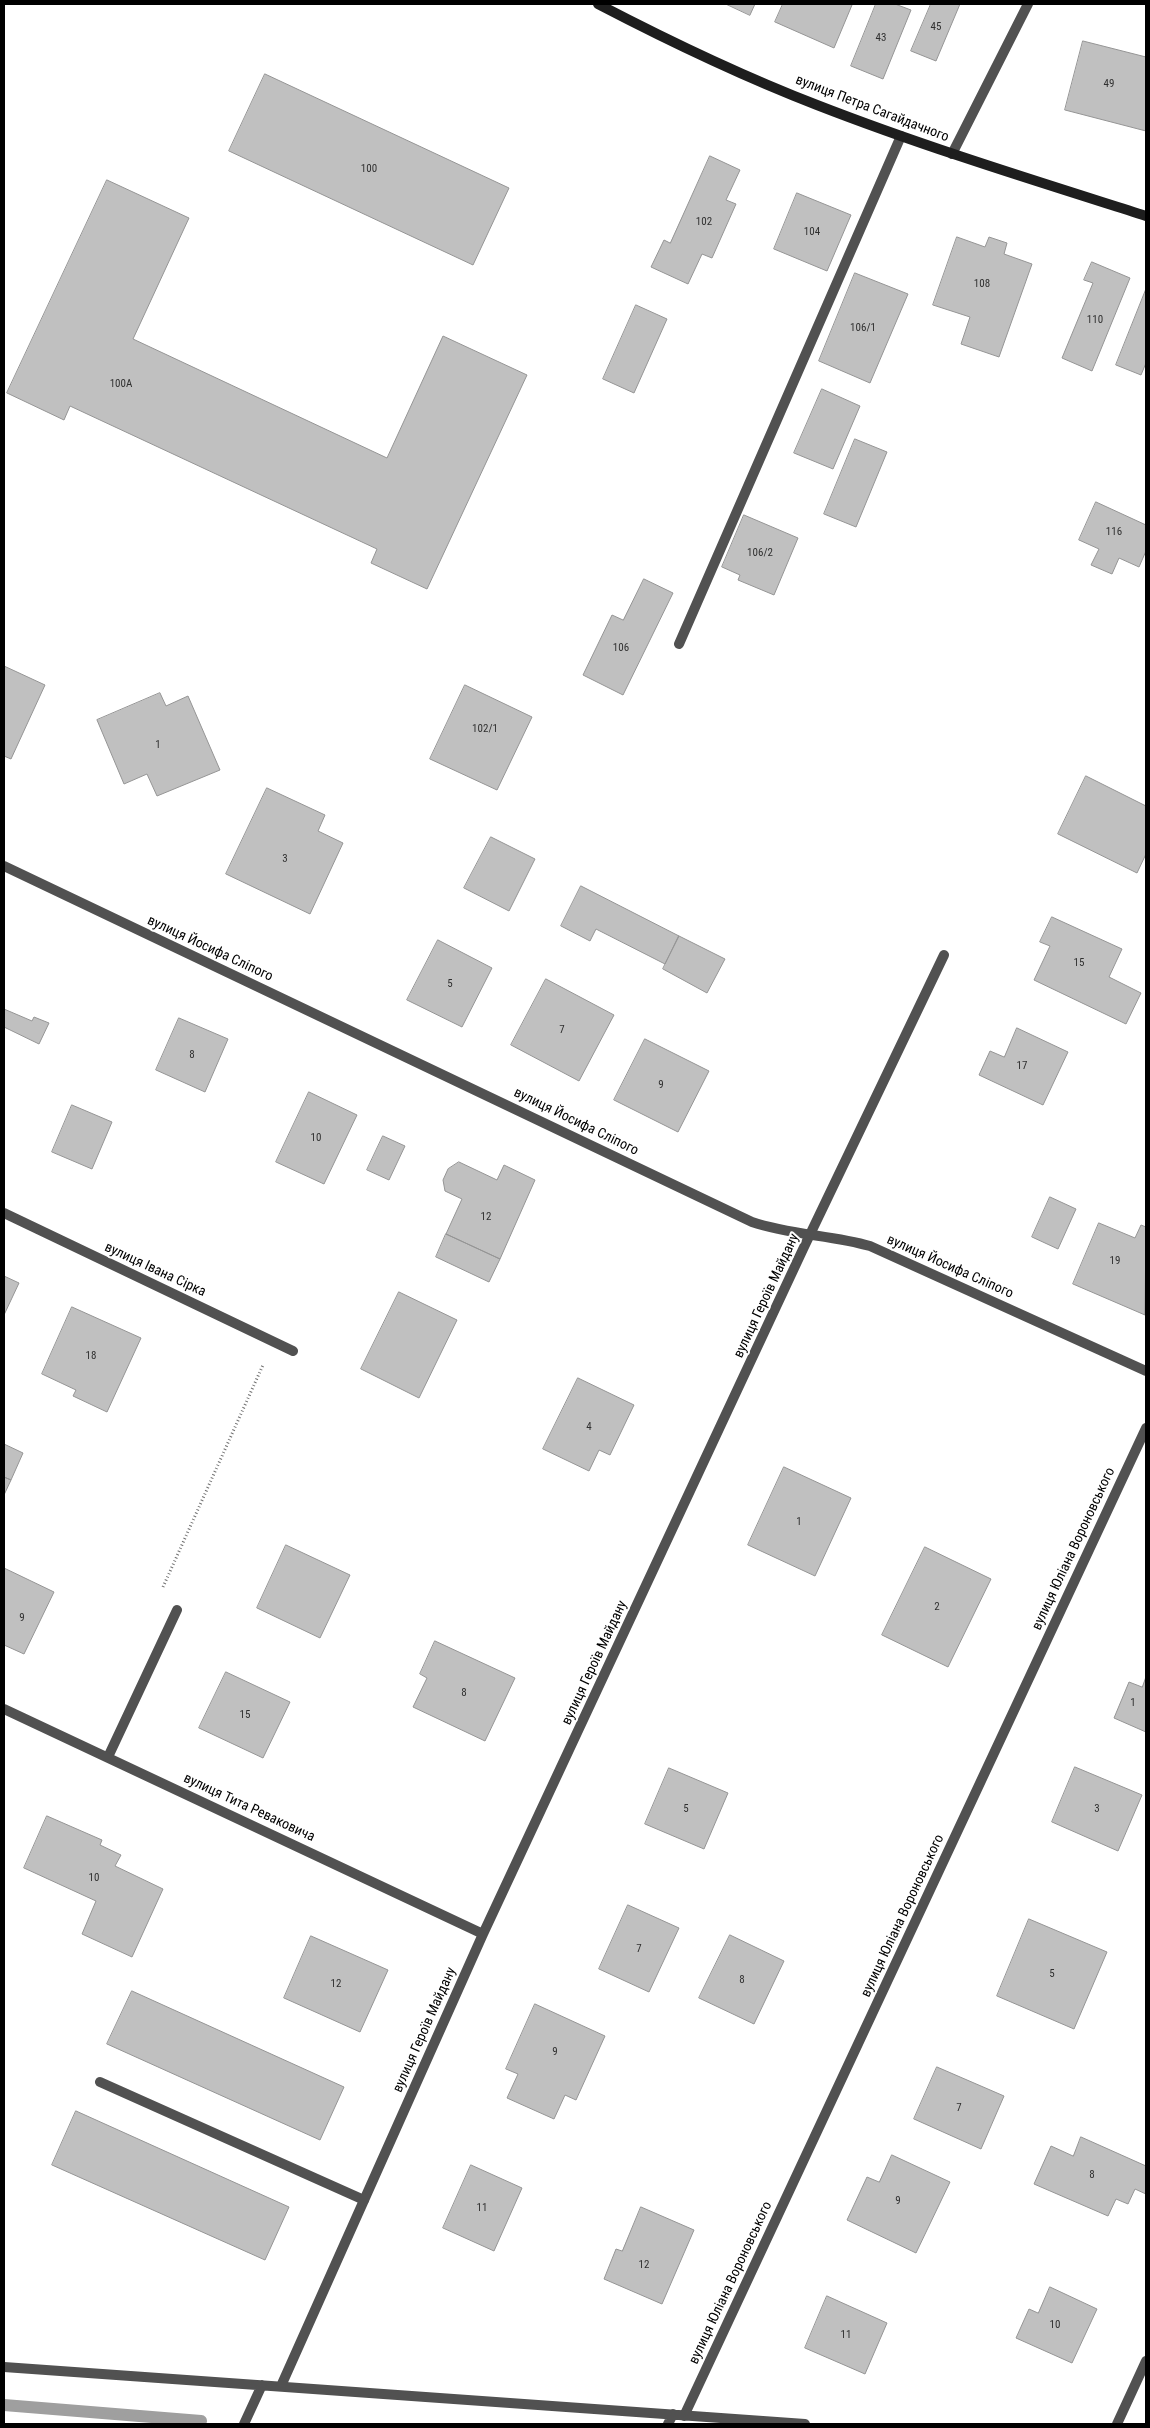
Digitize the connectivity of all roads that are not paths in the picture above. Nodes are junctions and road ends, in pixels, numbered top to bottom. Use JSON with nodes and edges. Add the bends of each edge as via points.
{"nodes":[{"id":1,"x":598,"y":4,"type":"edge"},
{"id":2,"x":1028,"y":4,"type":"edge"},
{"id":3,"x":901,"y":136,"type":"junction"},
{"id":4,"x":952,"y":154,"type":"junction"},
{"id":5,"x":1146,"y":216,"type":"edge"},
{"id":6,"x":679,"y":644,"type":"dead end"},
{"id":7,"x":4,"y":866,"type":"edge"},
{"id":8,"x":944,"y":955,"type":"dead end"},
{"id":9,"x":4,"y":1213,"type":"edge"},
{"id":10,"x":811,"y":1234,"type":"junction"},
{"id":11,"x":294,"y":1351,"type":"dead end"},
{"id":12,"x":1146,"y":1371,"type":"edge"},
{"id":13,"x":1146,"y":1428,"type":"edge"},
{"id":14,"x":177,"y":1610,"type":"dead end"},
{"id":15,"x":4,"y":1709,"type":"edge"},
{"id":16,"x":108,"y":1757,"type":"junction"},
{"id":17,"x":483,"y":1934,"type":"junction"},
{"id":18,"x":100,"y":2082,"type":"dead end"},
{"id":19,"x":364,"y":2200,"type":"junction"},
{"id":20,"x":1146,"y":2362,"type":"edge"},
{"id":21,"x":4,"y":2367,"type":"edge"},
{"id":22,"x":262,"y":2385,"type":"junction"},
{"id":23,"x":280,"y":2386,"type":"junction"},
{"id":24,"x":684,"y":2416,"type":"junction"},
{"id":25,"x":671,"y":2419,"type":"edge"},
{"id":26,"x":244,"y":2424,"type":"edge"},
{"id":27,"x":805,"y":2424,"type":"edge"},
{"id":28,"x":1118,"y":2424,"type":"edge"}],
"edges":[{"from":1,"to":3,"type":"main road","name":"вулиця Петра Сагайдачного","via":[[662,37],[807,100]]},
{"from":2,"to":4,"type":"street"},
{"from":3,"to":4,"type":"main road","name":"вулиця Петра Сагайдачного"},
{"from":3,"to":6,"type":"street"},
{"from":4,"to":5,"type":"main road","name":"вулиця Петра Сагайдачного"},
{"from":7,"to":10,"type":"street","name":"вулиця Йосифа Сліпого","via":[[752,1222],[772,1229]]},
{"from":8,"to":10,"type":"street","name":"вулиця Героїв Майдану"},
{"from":9,"to":11,"type":"street","name":"вулиця Івана Сірка"},
{"from":10,"to":12,"type":"street","name":"вулиця Йосифа Сліпого","via":[[845,1238],[870,1246]]},
{"from":10,"to":17,"type":"street","name":"вулиця Героїв Майдану"},
{"from":13,"to":24,"type":"street","name":"вулиця Юліана Вороновського"},
{"from":14,"to":16,"type":"street"},
{"from":15,"to":16,"type":"street","name":"вулиця Тита Реваковича"},
{"from":16,"to":17,"type":"street","name":"вулиця Тита Реваковича"},
{"from":17,"to":19,"type":"street","name":"вулиця Героїв Майдану"},
{"from":18,"to":19,"type":"street"},
{"from":19,"to":23,"type":"street","name":"вулиця Героїв Майдану"},
{"from":20,"to":28,"type":"street"},
{"from":21,"to":22,"type":"street"},
{"from":22,"to":23,"type":"street"},
{"from":22,"to":26,"type":"street"},
{"from":23,"to":25,"type":"street"},
{"from":24,"to":25,"type":"street"},
{"from":24,"to":27,"type":"street"}]}
